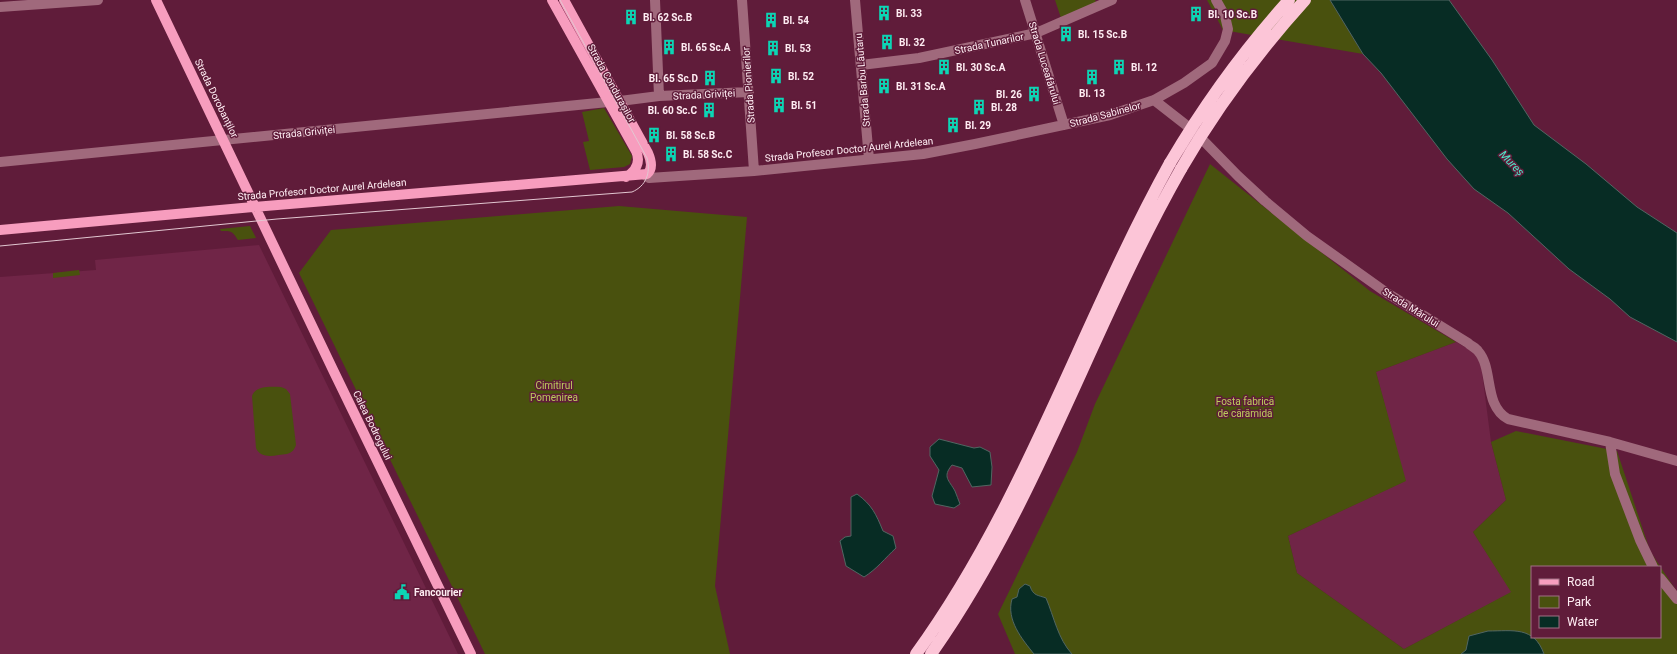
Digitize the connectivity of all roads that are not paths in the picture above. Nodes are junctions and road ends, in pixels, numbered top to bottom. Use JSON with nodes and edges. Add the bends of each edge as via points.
{"nodes":[{"id":1,"x":98,"y":0,"type":"edge"},
{"id":2,"x":156,"y":0,"type":"edge"},
{"id":3,"x":552,"y":0,"type":"edge"},
{"id":4,"x":564,"y":0,"type":"edge"},
{"id":5,"x":655,"y":0,"type":"edge"},
{"id":6,"x":742,"y":0,"type":"edge"},
{"id":7,"x":855,"y":0,"type":"edge"},
{"id":8,"x":1025,"y":0,"type":"edge"},
{"id":9,"x":1112,"y":0,"type":"edge"},
{"id":10,"x":1216,"y":0,"type":"edge"},
{"id":11,"x":1289,"y":0,"type":"edge"},
{"id":12,"x":1305,"y":0,"type":"edge"},
{"id":13,"x":0,"y":7,"type":"edge"},
{"id":14,"x":1036,"y":33,"type":"junction"},
{"id":15,"x":861,"y":65,"type":"junction"},
{"id":16,"x":748,"y":92,"type":"junction"},
{"id":17,"x":659,"y":96,"type":"junction"},
{"id":18,"x":1154,"y":100,"type":"junction"},
{"id":19,"x":620,"y":101,"type":"junction"},
{"id":20,"x":608,"y":102,"type":"junction"},
{"id":21,"x":1064,"y":126,"type":"junction"},
{"id":22,"x":223,"y":140,"type":"junction"},
{"id":23,"x":869,"y":159,"type":"junction"},
{"id":24,"x":0,"y":162,"type":"edge"},
{"id":25,"x":651,"y":163,"type":"junction"},
{"id":26,"x":754,"y":171,"type":"junction"},
{"id":27,"x":646,"y":175,"type":"junction"},
{"id":28,"x":626,"y":177,"type":"junction"},
{"id":29,"x":658,"y":178,"type":"junction"},
{"id":30,"x":255,"y":207,"type":"junction"},
{"id":31,"x":0,"y":230,"type":"edge"},
{"id":32,"x":1610,"y":442,"type":"junction"},
{"id":33,"x":1677,"y":461,"type":"edge"},
{"id":34,"x":1027,"y":478,"type":"junction"},
{"id":35,"x":1007,"y":517,"type":"junction"},
{"id":36,"x":1653,"y":566,"type":"edge"},
{"id":37,"x":1661,"y":579,"type":"edge"},
{"id":38,"x":1677,"y":599,"type":"edge"},
{"id":39,"x":471,"y":654,"type":"edge"},
{"id":40,"x":916,"y":654,"type":"edge"},
{"id":41,"x":931,"y":654,"type":"edge"}],
"edges":[{"from":1,"to":13,"type":"street"},
{"from":2,"to":22,"type":"main road","name":"Strada Dorobanților"},
{"from":3,"to":20,"type":"main road","name":"Strada Condurașilor"},
{"from":4,"to":19,"type":"main road","name":"Strada Condurașilor"},
{"from":5,"to":17,"type":"street","name":"Strada Griviței"},
{"from":6,"to":16,"type":"street","name":"Strada Pionierilor"},
{"from":7,"to":15,"type":"street","name":"Strada Barbu Lăutaru"},
{"from":8,"to":14,"type":"street","name":"Strada Luceafărului"},
{"from":9,"to":14,"type":"street","name":"Strada Tunarilor"},
{"from":10,"to":18,"type":"street","name":"Strada Sabinelor","via":[[1228,24],[1227,36],[1212,62],[1184,83]]},
{"from":11,"to":34,"type":"highway","bridge":true,"via":[[1253,42],[1204,108],[1140,217],[1112,276]]},
{"from":12,"to":34,"type":"highway","bridge":true,"via":[[1237,82],[1181,168],[1149,227]]},
{"from":14,"to":15,"type":"street","name":"Strada Tunarilor","via":[[919,58]]},
{"from":14,"to":21,"type":"street","name":"Strada Luceafărului"},
{"from":15,"to":23,"type":"street","name":"Strada Barbu Lăutaru"},
{"from":16,"to":17,"type":"street","name":"Strada Griviței"},
{"from":16,"to":26,"type":"street","name":"Strada Pionierilor"},
{"from":17,"to":19,"type":"street","name":"Strada Griviței"},
{"from":18,"to":21,"type":"street","name":"Strada Sabinelor","via":[[1110,115]]},
{"from":18,"to":32,"type":"street","name":"Strada Mărului","via":[[1195,132],[1238,176],[1307,236],[1387,293],[1479,351],[1494,404],[1502,416]]},
{"from":19,"to":25,"type":"main road","name":"Strada Condurașilor","via":[[648,152]]},
{"from":20,"to":22,"type":"street","name":"Strada Griviței"},
{"from":20,"to":28,"type":"main road","name":"Strada Condurașilor","via":[[638,154],[636,168]]},
{"from":21,"to":23,"type":"street","name":"Strada Profesor Doctor Aurel Ardelean","via":[[923,154]]},
{"from":22,"to":24,"type":"street","name":"Strada Griviței"},
{"from":22,"to":30,"type":"main road","name":"Strada Dorobanților"},
{"from":23,"to":26,"type":"street","name":"Strada Profesor Doctor Aurel Ardelean"},
{"from":25,"to":27,"type":"main road","via":[[650,172]]},
{"from":25,"to":29,"type":"street","name":"Strada Condurașilor"},
{"from":26,"to":29,"type":"street","name":"Strada Profesor Doctor Aurel Ardelean"},
{"from":27,"to":28,"type":"main road","name":"Strada Profesor Doctor Aurel Ardelean"},
{"from":27,"to":29,"type":"street","name":"Strada Profesor Doctor Aurel Ardelean","via":[[655,174]]},
{"from":28,"to":30,"type":"main road","name":"Strada Profesor Doctor Aurel Ardelean"},
{"from":30,"to":31,"type":"main road","name":"Strada Profesor Doctor Aurel Ardelean"},
{"from":30,"to":39,"type":"main road","name":"Calea Bodrogului"},
{"from":32,"to":33,"type":"street","name":"Strada Mărului"},
{"from":32,"to":36,"type":"street","via":[[1615,474]]},
{"from":34,"to":35,"type":"highway"},
{"from":35,"to":40,"type":"highway"},
{"from":35,"to":41,"type":"highway","via":[[980,579]]},
{"from":37,"to":38,"type":"street"}]}
